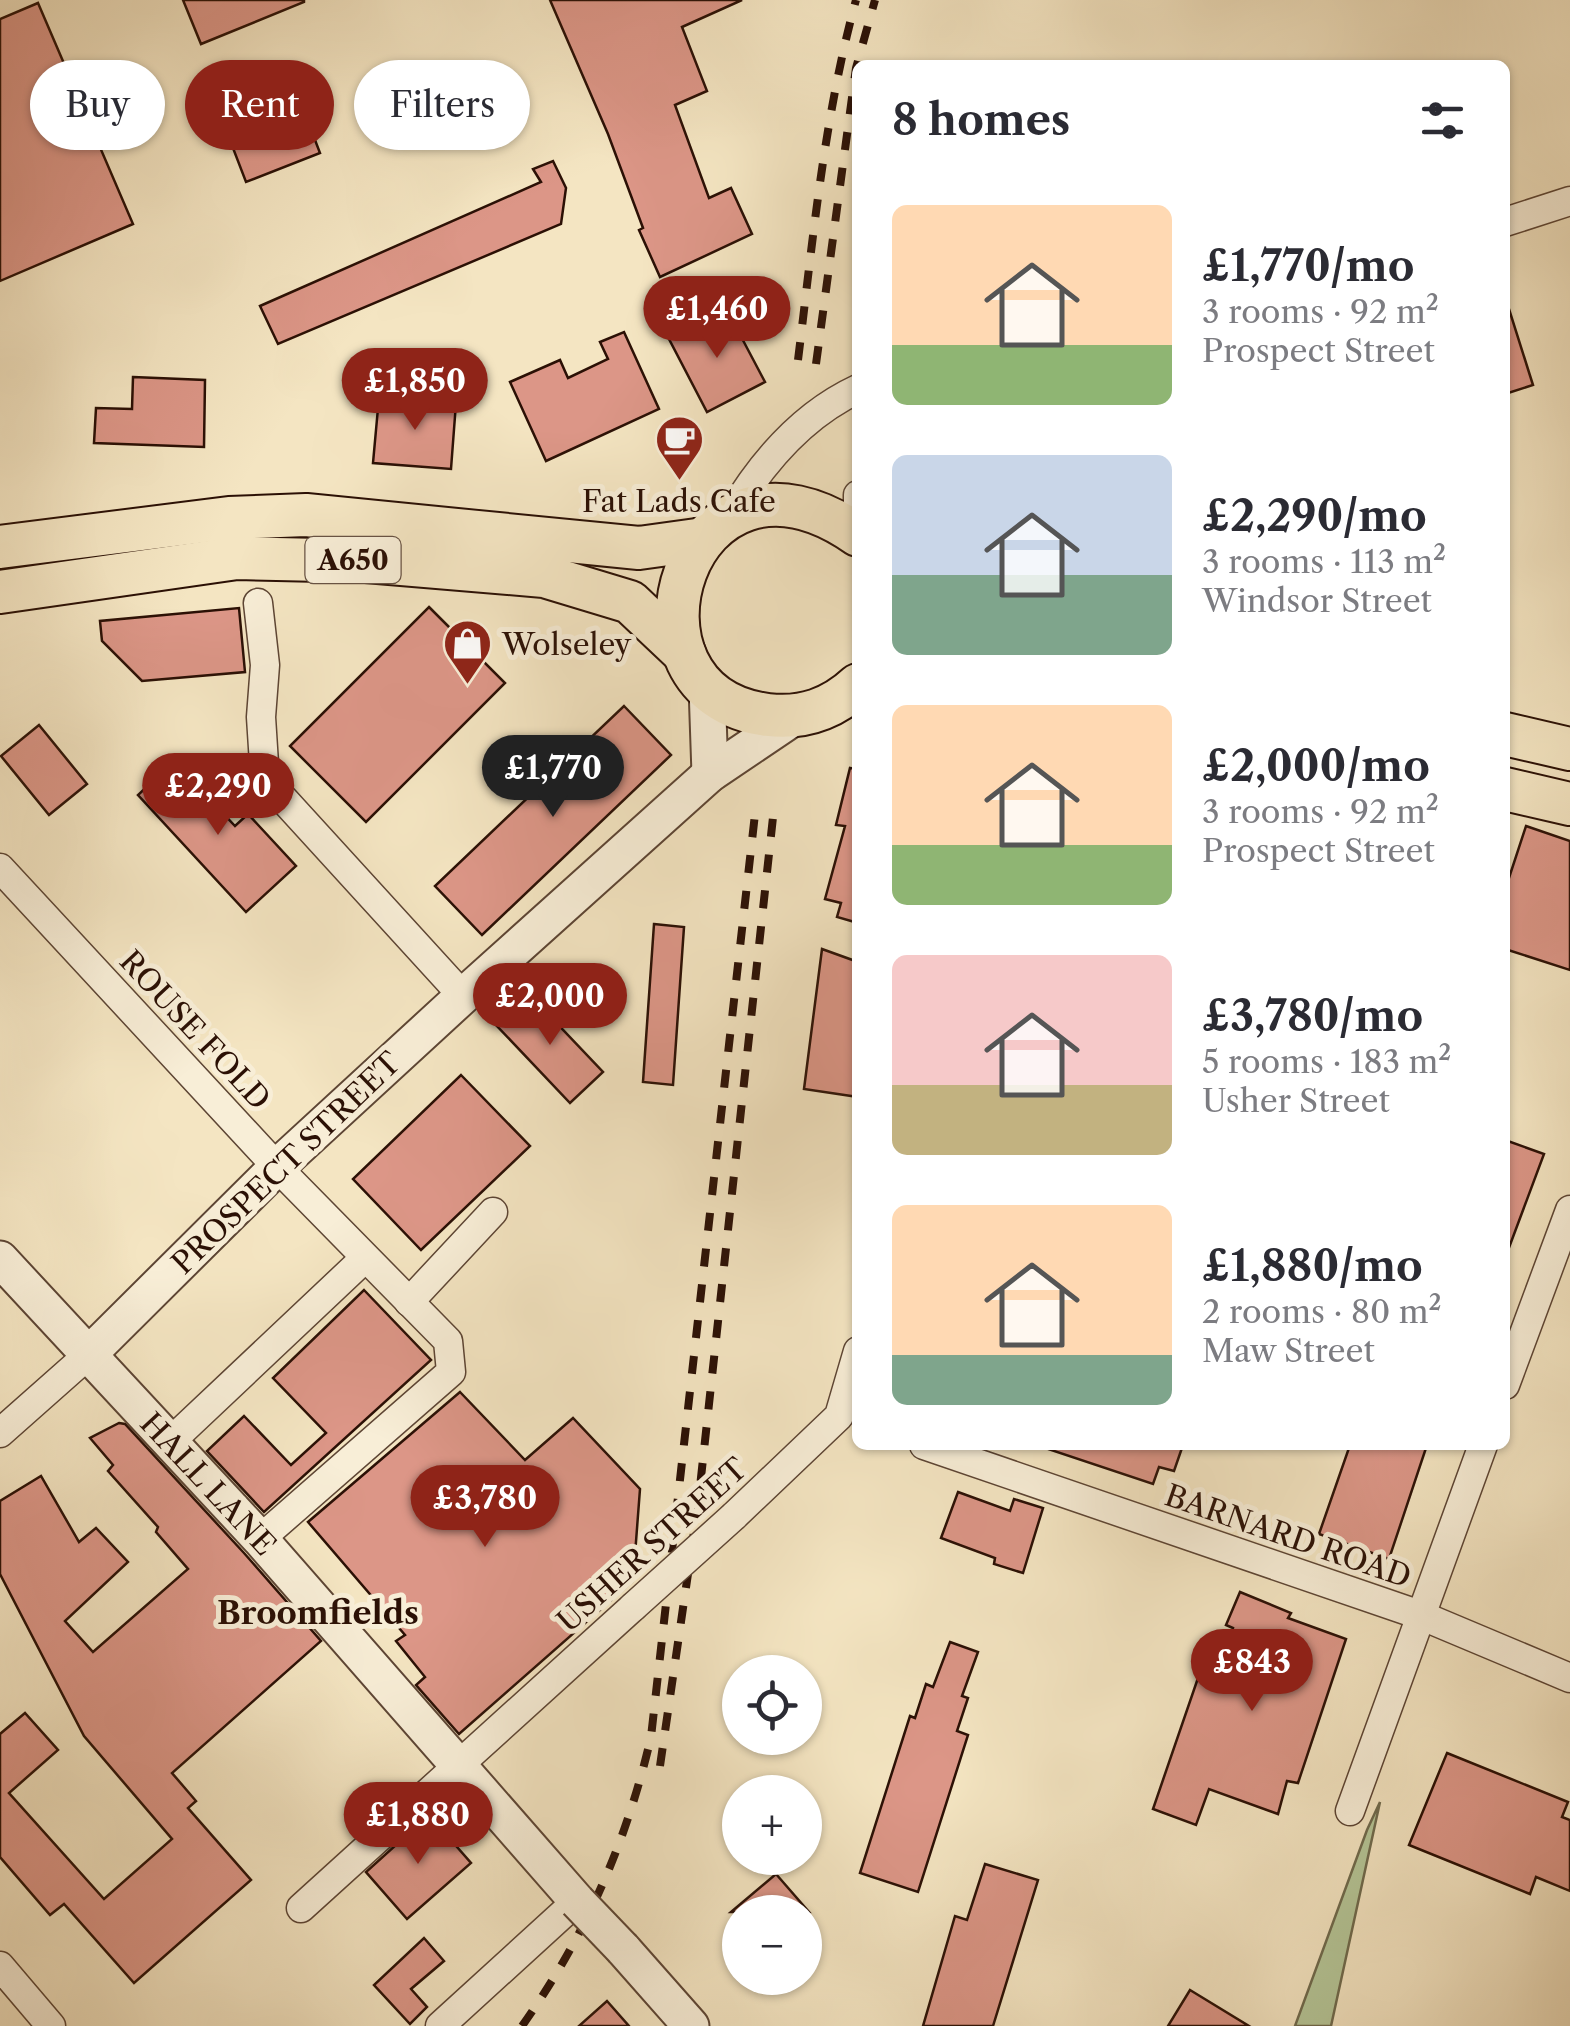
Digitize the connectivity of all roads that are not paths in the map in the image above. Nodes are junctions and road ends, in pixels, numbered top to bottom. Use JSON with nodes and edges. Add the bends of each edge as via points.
{"nodes":[{"id":1,"x":1570,"y":201,"type":"edge"},
{"id":2,"x":1510,"y":220,"type":"edge"},
{"id":3,"x":852,"y":392,"type":"edge"},
{"id":4,"x":717,"y":528,"type":"junction"},
{"id":5,"x":852,"y":531,"type":"edge"},
{"id":6,"x":0,"y":546,"type":"edge"},
{"id":7,"x":0,"y":592,"type":"edge"},
{"id":8,"x":258,"y":602,"type":"dead end"},
{"id":9,"x":695,"y":670,"type":"junction"},
{"id":10,"x":852,"y":690,"type":"edge"},
{"id":11,"x":793,"y":718,"type":"junction"},
{"id":12,"x":1510,"y":735,"type":"edge"},
{"id":13,"x":1570,"y":749,"type":"edge"},
{"id":14,"x":710,"y":774,"type":"junction"},
{"id":15,"x":1510,"y":791,"type":"edge"},
{"id":16,"x":1570,"y":804,"type":"edge"},
{"id":17,"x":0,"y":868,"type":"edge"},
{"id":18,"x":463,"y":996,"type":"junction"},
{"id":19,"x":277,"y":1167,"type":"junction"},
{"id":20,"x":1570,"y":1210,"type":"edge"},
{"id":21,"x":493,"y":1212,"type":"dead end"},
{"id":22,"x":0,"y":1258,"type":"edge"},
{"id":23,"x":366,"y":1258,"type":"junction"},
{"id":24,"x":409,"y":1302,"type":"junction"},
{"id":25,"x":88,"y":1355,"type":"junction"},
{"id":26,"x":1510,"y":1372,"type":"edge"},
{"id":27,"x":852,"y":1392,"type":"edge"},
{"id":28,"x":848,"y":1419,"type":"edge"},
{"id":29,"x":0,"y":1433,"type":"edge"},
{"id":30,"x":169,"y":1443,"type":"junction"},
{"id":31,"x":939,"y":1450,"type":"edge"},
{"id":32,"x":1481,"y":1450,"type":"edge"},
{"id":33,"x":260,"y":1539,"type":"junction"},
{"id":34,"x":1420,"y":1616,"type":"junction"},
{"id":35,"x":1570,"y":1678,"type":"edge"},
{"id":36,"x":456,"y":1764,"type":"junction"},
{"id":37,"x":1350,"y":1811,"type":"dead end"},
{"id":38,"x":577,"y":1901,"type":"junction"},
{"id":39,"x":301,"y":1908,"type":"dead end"},
{"id":40,"x":0,"y":1966,"type":"edge"},
{"id":41,"x":52,"y":2026,"type":"edge"},
{"id":42,"x":440,"y":2026,"type":"edge"},
{"id":43,"x":691,"y":2026,"type":"edge"}],
"edges":[{"from":1,"to":2,"type":"street"},
{"from":3,"to":4,"type":"street","via":[[771,454]]},
{"from":4,"to":5,"type":"main road","number":"A650","via":[[753,508],[786,504],[827,514]]},
{"from":4,"to":6,"type":"main road","number":"A650","via":[[639,548],[306,515]]},
{"from":4,"to":9,"type":"main road","via":[[679,582],[676,628]]},
{"from":7,"to":9,"type":"main road","number":"A650","via":[[237,558],[544,576],[630,602]]},
{"from":8,"to":18,"type":"street","via":[[265,779]]},
{"from":9,"to":11,"type":"main road","number":"A650","via":[[745,712]]},
{"from":9,"to":14,"type":"street"},
{"from":10,"to":11,"type":"main road","number":"A650","via":[[839,702]]},
{"from":11,"to":14,"type":"street","name":"PROSPECT STREET"},
{"from":12,"to":13,"type":"main road"},
{"from":14,"to":18,"type":"street","name":"PROSPECT STREET"},
{"from":15,"to":16,"type":"main road"},
{"from":17,"to":19,"type":"street","name":"ROUSE FOLD"},
{"from":18,"to":19,"type":"street","name":"PROSPECT STREET"},
{"from":19,"to":23,"type":"street","name":"ROUSE FOLD"},
{"from":19,"to":25,"type":"street","name":"PROSPECT STREET"},
{"from":20,"to":26,"type":"street"},
{"from":21,"to":24,"type":"street"},
{"from":22,"to":25,"type":"street","name":"HALL LANE"},
{"from":23,"to":24,"type":"street","name":"ROUSE FOLD"},
{"from":23,"to":30,"type":"street"},
{"from":24,"to":33,"type":"street","name":"ROUSE FOLD","via":[[448,1341],[451,1372]]},
{"from":25,"to":29,"type":"street"},
{"from":25,"to":30,"type":"street","name":"HALL LANE"},
{"from":27,"to":28,"type":"street","name":"USHER STREET"},
{"from":28,"to":36,"type":"street","name":"USHER STREET","bridge":true},
{"from":30,"to":33,"type":"street","name":"HALL LANE"},
{"from":31,"to":34,"type":"street","name":"BARNARD ROAD"},
{"from":32,"to":34,"type":"street"},
{"from":33,"to":36,"type":"street","name":"HALL LANE"},
{"from":34,"to":35,"type":"street","name":"BARNARD ROAD"},
{"from":34,"to":37,"type":"street"},
{"from":36,"to":38,"type":"street","name":"HALL LANE"},
{"from":36,"to":39,"type":"street","name":"USHER STREET"},
{"from":38,"to":42,"type":"street"},
{"from":38,"to":43,"type":"street","name":"HALL LANE","bridge":true},
{"from":40,"to":41,"type":"street"}]}
